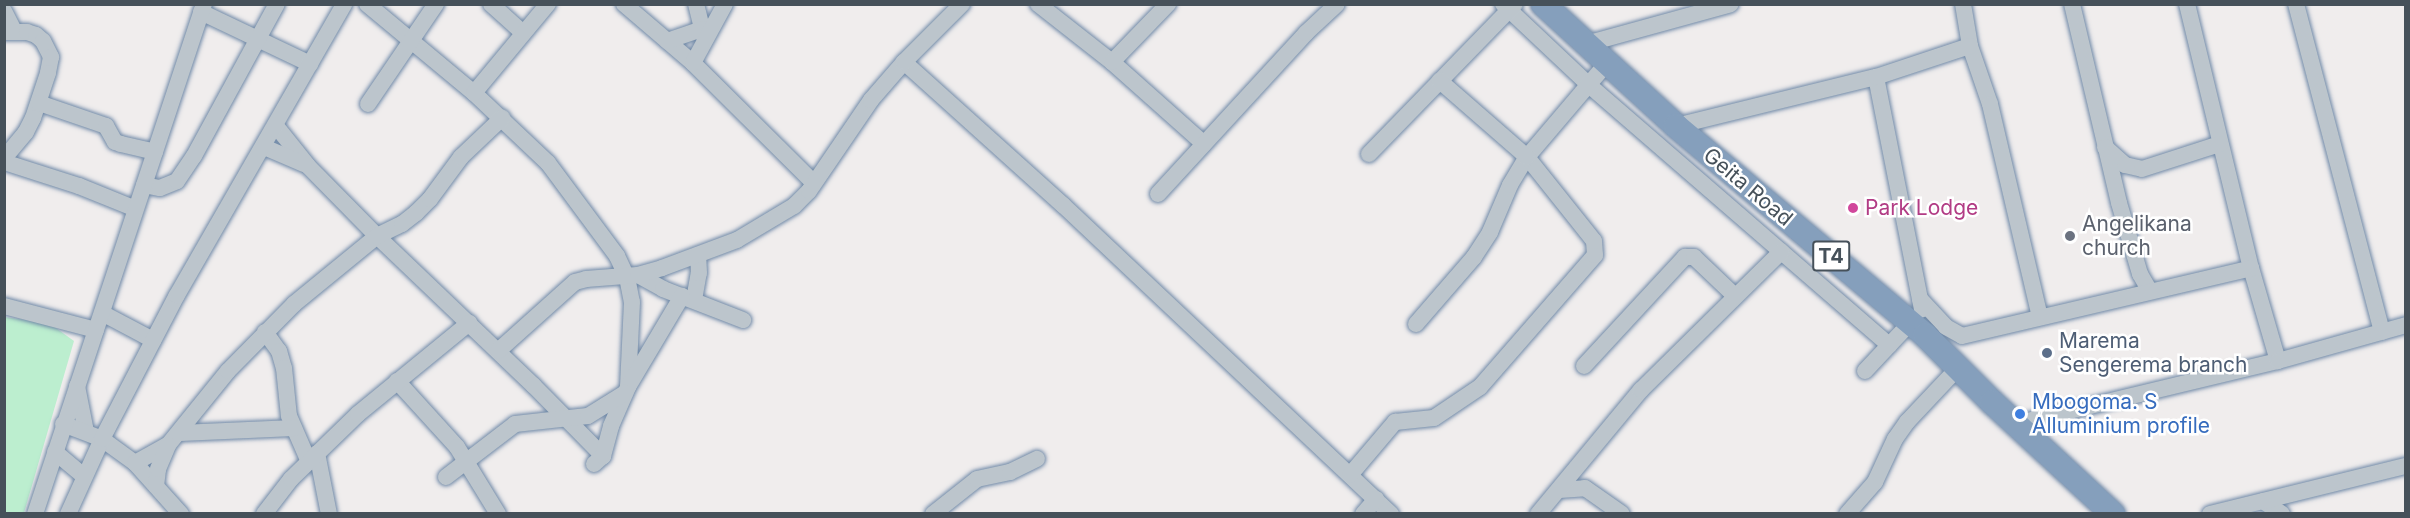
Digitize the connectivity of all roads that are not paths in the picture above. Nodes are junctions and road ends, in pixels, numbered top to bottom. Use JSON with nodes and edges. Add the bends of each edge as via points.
{"nodes":[{"id":1,"x":277,"y":4,"type":"edge"},
{"id":2,"x":344,"y":4,"type":"edge"},
{"id":3,"x":367,"y":4,"type":"edge"},
{"id":4,"x":436,"y":4,"type":"edge"},
{"id":5,"x":491,"y":4,"type":"edge"},
{"id":6,"x":548,"y":4,"type":"edge"},
{"id":7,"x":624,"y":4,"type":"edge"},
{"id":8,"x":696,"y":4,"type":"edge"},
{"id":9,"x":725,"y":4,"type":"edge"},
{"id":10,"x":962,"y":4,"type":"edge"},
{"id":11,"x":1038,"y":4,"type":"edge"},
{"id":12,"x":1168,"y":4,"type":"edge"},
{"id":13,"x":1337,"y":4,"type":"edge"},
{"id":14,"x":1543,"y":4,"type":"edge"},
{"id":15,"x":1731,"y":4,"type":"edge"},
{"id":16,"x":1963,"y":4,"type":"edge"},
{"id":17,"x":2072,"y":4,"type":"edge"},
{"id":18,"x":2187,"y":4,"type":"edge"},
{"id":19,"x":2296,"y":4,"type":"edge"},
{"id":20,"x":1509,"y":6,"type":"edge"},
{"id":21,"x":203,"y":8,"type":"edge"},
{"id":22,"x":4,"y":10,"type":"edge"},
{"id":23,"x":9,"y":32,"type":"edge"},
{"id":24,"x":522,"y":32,"type":"junction"},
{"id":25,"x":703,"y":33,"type":"junction"},
{"id":26,"x":257,"y":41,"type":"junction"},
{"id":27,"x":411,"y":41,"type":"junction"},
{"id":28,"x":667,"y":41,"type":"junction"},
{"id":29,"x":1586,"y":44,"type":"junction"},
{"id":30,"x":1970,"y":46,"type":"junction"},
{"id":31,"x":904,"y":62,"type":"junction"},
{"id":32,"x":1112,"y":62,"type":"junction"},
{"id":33,"x":693,"y":63,"type":"junction"},
{"id":34,"x":1607,"y":63,"type":"junction"},
{"id":35,"x":310,"y":64,"type":"junction"},
{"id":36,"x":1876,"y":77,"type":"junction"},
{"id":37,"x":1440,"y":81,"type":"junction"},
{"id":38,"x":1588,"y":85,"type":"junction"},
{"id":39,"x":474,"y":93,"type":"junction"},
{"id":40,"x":39,"y":103,"type":"junction"},
{"id":41,"x":368,"y":104,"type":"dead end"},
{"id":42,"x":502,"y":118,"type":"junction"},
{"id":43,"x":276,"y":126,"type":"junction"},
{"id":44,"x":1676,"y":126,"type":"junction"},
{"id":45,"x":1204,"y":144,"type":"junction"},
{"id":46,"x":2220,"y":144,"type":"junction"},
{"id":47,"x":264,"y":147,"type":"junction"},
{"id":48,"x":2105,"y":147,"type":"junction"},
{"id":49,"x":155,"y":152,"type":"junction"},
{"id":50,"x":1369,"y":154,"type":"dead end"},
{"id":51,"x":1527,"y":157,"type":"junction"},
{"id":52,"x":4,"y":160,"type":"edge"},
{"id":53,"x":308,"y":166,"type":"junction"},
{"id":54,"x":814,"y":183,"type":"junction"},
{"id":55,"x":144,"y":185,"type":"junction"},
{"id":56,"x":1158,"y":194,"type":"dead end"},
{"id":57,"x":136,"y":209,"type":"junction"},
{"id":58,"x":377,"y":236,"type":"junction"},
{"id":59,"x":1781,"y":252,"type":"junction"},
{"id":60,"x":698,"y":255,"type":"junction"},
{"id":61,"x":2251,"y":267,"type":"junction"},
{"id":62,"x":633,"y":276,"type":"junction"},
{"id":63,"x":2150,"y":291,"type":"junction"},
{"id":64,"x":1735,"y":296,"type":"junction"},
{"id":65,"x":688,"y":298,"type":"junction"},
{"id":66,"x":1920,"y":299,"type":"junction"},
{"id":67,"x":4,"y":306,"type":"edge"},
{"id":68,"x":102,"y":313,"type":"junction"},
{"id":69,"x":2040,"y":317,"type":"junction"},
{"id":70,"x":743,"y":320,"type":"dead end"},
{"id":71,"x":469,"y":323,"type":"junction"},
{"id":72,"x":1416,"y":324,"type":"dead end"},
{"id":73,"x":2406,"y":325,"type":"edge"},
{"id":74,"x":1918,"y":329,"type":"junction"},
{"id":75,"x":96,"y":330,"type":"junction"},
{"id":76,"x":265,"y":332,"type":"junction"},
{"id":77,"x":2382,"y":332,"type":"junction"},
{"id":78,"x":153,"y":340,"type":"junction"},
{"id":79,"x":1889,"y":345,"type":"junction"},
{"id":80,"x":498,"y":351,"type":"junction"},
{"id":81,"x":2278,"y":361,"type":"junction"},
{"id":82,"x":1584,"y":366,"type":"dead end"},
{"id":83,"x":1957,"y":369,"type":"junction"},
{"id":84,"x":1865,"y":371,"type":"dead end"},
{"id":85,"x":397,"y":381,"type":"junction"},
{"id":86,"x":77,"y":386,"type":"junction"},
{"id":87,"x":626,"y":390,"type":"junction"},
{"id":88,"x":567,"y":418,"type":"junction"},
{"id":89,"x":63,"y":424,"type":"junction"},
{"id":90,"x":2015,"y":424,"type":"junction"},
{"id":91,"x":294,"y":428,"type":"junction"},
{"id":92,"x":86,"y":432,"type":"junction"},
{"id":93,"x":102,"y":439,"type":"junction"},
{"id":94,"x":174,"y":439,"type":"junction"},
{"id":95,"x":55,"y":452,"type":"junction"},
{"id":96,"x":313,"y":458,"type":"junction"},
{"id":97,"x":1037,"y":459,"type":"dead end"},
{"id":98,"x":466,"y":462,"type":"junction"},
{"id":99,"x":135,"y":463,"type":"junction"},
{"id":100,"x":2406,"y":466,"type":"edge"},
{"id":101,"x":1350,"y":475,"type":"junction"},
{"id":102,"x":84,"y":476,"type":"junction"},
{"id":103,"x":446,"y":477,"type":"dead end"},
{"id":104,"x":156,"y":486,"type":"junction"},
{"id":105,"x":1559,"y":490,"type":"junction"},
{"id":106,"x":1376,"y":500,"type":"junction"},
{"id":107,"x":2263,"y":501,"type":"junction"},
{"id":108,"x":35,"y":513,"type":"edge"},
{"id":109,"x":68,"y":513,"type":"edge"},
{"id":110,"x":181,"y":513,"type":"edge"},
{"id":111,"x":264,"y":513,"type":"edge"},
{"id":112,"x":329,"y":513,"type":"edge"},
{"id":113,"x":498,"y":513,"type":"edge"},
{"id":114,"x":933,"y":513,"type":"edge"},
{"id":115,"x":1363,"y":513,"type":"edge"},
{"id":116,"x":1391,"y":513,"type":"edge"},
{"id":117,"x":1538,"y":513,"type":"edge"},
{"id":118,"x":1622,"y":513,"type":"edge"},
{"id":119,"x":1847,"y":513,"type":"edge"},
{"id":120,"x":2114,"y":513,"type":"edge"},
{"id":121,"x":2210,"y":513,"type":"edge"},
{"id":122,"x":2282,"y":513,"type":"edge"}],
"edges":[{"from":1,"to":26,"type":"street"},
{"from":2,"to":35,"type":"street"},
{"from":3,"to":27,"type":"street"},
{"from":4,"to":27,"type":"street"},
{"from":5,"to":24,"type":"street"},
{"from":6,"to":24,"type":"street"},
{"from":7,"to":28,"type":"street"},
{"from":8,"to":25,"type":"street"},
{"from":9,"to":25,"type":"street"},
{"from":10,"to":31,"type":"street"},
{"from":11,"to":32,"type":"street"},
{"from":12,"to":32,"type":"street"},
{"from":13,"to":45,"type":"street"},
{"from":14,"to":29,"type":"highway","name":"Geita Road","number":"T4"},
{"from":15,"to":29,"type":"street"},
{"from":16,"to":30,"type":"street"},
{"from":17,"to":48,"type":"street"},
{"from":18,"to":46,"type":"street"},
{"from":19,"to":77,"type":"street"},
{"from":20,"to":37,"type":"street"},
{"from":20,"to":38,"type":"street"},
{"from":21,"to":26,"type":"street"},
{"from":21,"to":49,"type":"street"},
{"from":22,"to":23,"type":"street"},
{"from":23,"to":40,"type":"street","via":[[36,35],[44,41],[51,57]]},
{"from":24,"to":39,"type":"street"},
{"from":25,"to":28,"type":"street"},
{"from":25,"to":33,"type":"street"},
{"from":26,"to":35,"type":"street"},
{"from":26,"to":55,"type":"street","via":[[177,182],[160,188]]},
{"from":27,"to":39,"type":"street"},
{"from":27,"to":41,"type":"street"},
{"from":28,"to":33,"type":"street"},
{"from":29,"to":34,"type":"highway","name":"Geita Road","number":"T4"},
{"from":30,"to":36,"type":"street"},
{"from":30,"to":69,"type":"street","via":[[1990,104]]},
{"from":31,"to":54,"type":"street","via":[[858,117]]},
{"from":31,"to":101,"type":"street","via":[[1063,205]]},
{"from":32,"to":45,"type":"street"},
{"from":33,"to":54,"type":"street"},
{"from":34,"to":38,"type":"street"},
{"from":34,"to":44,"type":"highway","name":"Geita Road","number":"T4"},
{"from":35,"to":43,"type":"street"},
{"from":36,"to":44,"type":"street"},
{"from":36,"to":66,"type":"street"},
{"from":37,"to":50,"type":"street"},
{"from":37,"to":51,"type":"street"},
{"from":38,"to":51,"type":"street"},
{"from":38,"to":59,"type":"street"},
{"from":39,"to":42,"type":"street"},
{"from":40,"to":49,"type":"street","via":[[96,121],[105,126],[115,142]]},
{"from":40,"to":52,"type":"street","via":[[26,132]]},
{"from":42,"to":58,"type":"street","via":[[461,157],[416,213]]},
{"from":42,"to":62,"type":"street","via":[[561,178]]},
{"from":43,"to":47,"type":"street"},
{"from":43,"to":53,"type":"street"},
{"from":44,"to":74,"type":"highway","name":"Geita Road","number":"T4"},
{"from":45,"to":56,"type":"street"},
{"from":46,"to":48,"type":"street","via":[[2142,169],[2125,165]]},
{"from":46,"to":61,"type":"street"},
{"from":47,"to":53,"type":"street"},
{"from":47,"to":78,"type":"street"},
{"from":48,"to":63,"type":"street","via":[[2140,274]]},
{"from":49,"to":55,"type":"street"},
{"from":51,"to":72,"type":"street","via":[[1474,258]]},
{"from":51,"to":101,"type":"street","via":[[1594,241],[1595,255],[1480,387],[1434,418],[1395,422]]},
{"from":52,"to":57,"type":"street"},
{"from":53,"to":58,"type":"street"},
{"from":54,"to":60,"type":"street","via":[[794,206],[772,221]]},
{"from":55,"to":57,"type":"street"},
{"from":57,"to":68,"type":"street"},
{"from":58,"to":71,"type":"street"},
{"from":58,"to":76,"type":"street"},
{"from":59,"to":64,"type":"street"},
{"from":59,"to":79,"type":"street"},
{"from":60,"to":62,"type":"street"},
{"from":60,"to":65,"type":"street","via":[[699,273]]},
{"from":61,"to":63,"type":"street"},
{"from":61,"to":81,"type":"street"},
{"from":62,"to":65,"type":"street"},
{"from":62,"to":80,"type":"street","via":[[575,282]]},
{"from":62,"to":87,"type":"street"},
{"from":63,"to":69,"type":"street"},
{"from":64,"to":82,"type":"street","via":[[1694,257],[1685,257]]},
{"from":64,"to":105,"type":"street","via":[[1641,390]]},
{"from":65,"to":70,"type":"street"},
{"from":65,"to":87,"type":"street"},
{"from":66,"to":69,"type":"street","via":[[1959,336]]},
{"from":66,"to":74,"type":"street"},
{"from":67,"to":75,"type":"street"},
{"from":68,"to":75,"type":"street"},
{"from":68,"to":78,"type":"street"},
{"from":71,"to":80,"type":"street"},
{"from":71,"to":85,"type":"street"},
{"from":73,"to":77,"type":"street"},
{"from":74,"to":79,"type":"street"},
{"from":74,"to":83,"type":"highway","name":"Geita Road","number":"T4"},
{"from":75,"to":86,"type":"street"},
{"from":76,"to":91,"type":"street","via":[[279,351]]},
{"from":76,"to":94,"type":"street"},
{"from":77,"to":81,"type":"street"},
{"from":78,"to":93,"type":"street"},
{"from":79,"to":84,"type":"street"},
{"from":80,"to":88,"type":"street"},
{"from":81,"to":90,"type":"street"},
{"from":83,"to":90,"type":"highway","name":"Geita Road","number":"T4"},
{"from":83,"to":119,"type":"street","via":[[1907,422],[1875,482]]},
{"from":85,"to":96,"type":"street"},
{"from":85,"to":98,"type":"street"},
{"from":86,"to":89,"type":"street"},
{"from":86,"to":92,"type":"street"},
{"from":87,"to":88,"type":"street","via":[[588,416]]},
{"from":87,"to":88,"type":"street","via":[[599,460]]},
{"from":88,"to":98,"type":"street","via":[[515,424]]},
{"from":89,"to":92,"type":"street"},
{"from":89,"to":95,"type":"street"},
{"from":90,"to":120,"type":"highway","name":"Geita Road","number":"T4"},
{"from":91,"to":94,"type":"street"},
{"from":91,"to":96,"type":"street"},
{"from":92,"to":93,"type":"street"},
{"from":93,"to":99,"type":"street"},
{"from":93,"to":102,"type":"street"},
{"from":94,"to":99,"type":"street"},
{"from":94,"to":104,"type":"street","via":[[158,469]]},
{"from":95,"to":102,"type":"street"},
{"from":95,"to":108,"type":"street"},
{"from":96,"to":111,"type":"street"},
{"from":96,"to":112,"type":"street"},
{"from":97,"to":114,"type":"street","via":[[1010,472],[977,479]]},
{"from":98,"to":103,"type":"street"},
{"from":98,"to":113,"type":"street"},
{"from":99,"to":104,"type":"street"},
{"from":100,"to":107,"type":"street"},
{"from":101,"to":106,"type":"street"},
{"from":102,"to":109,"type":"street"},
{"from":104,"to":110,"type":"street"},
{"from":105,"to":117,"type":"street"},
{"from":105,"to":118,"type":"street","via":[[1585,488]]},
{"from":106,"to":115,"type":"street"},
{"from":106,"to":116,"type":"street"},
{"from":107,"to":121,"type":"street"},
{"from":107,"to":122,"type":"street"}]}
